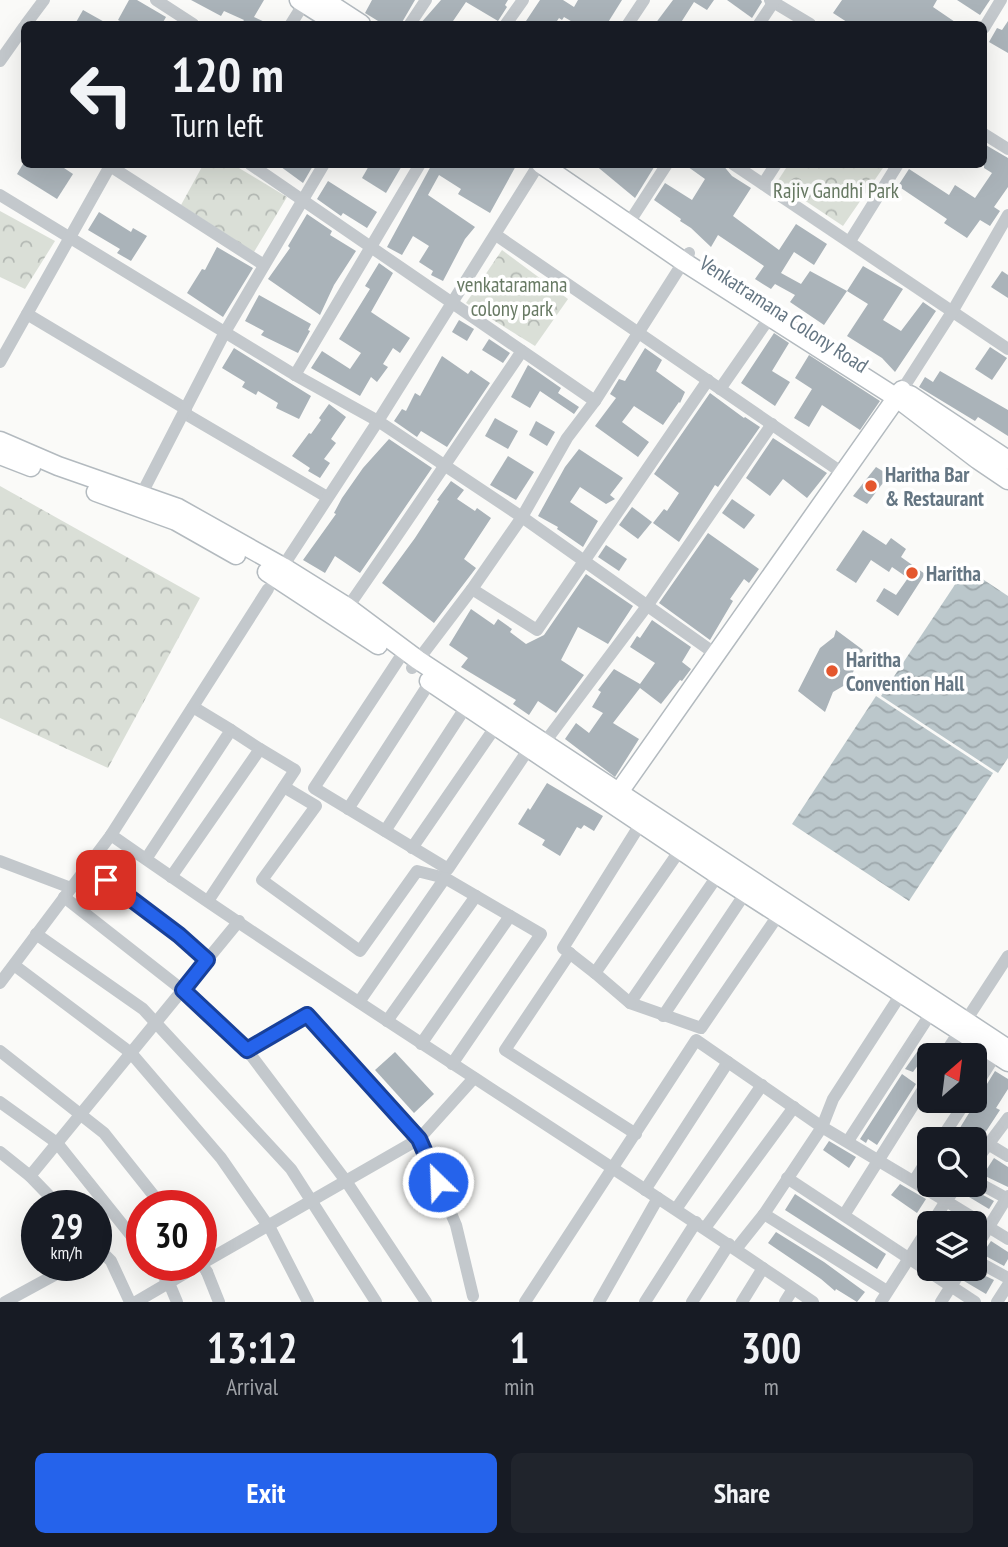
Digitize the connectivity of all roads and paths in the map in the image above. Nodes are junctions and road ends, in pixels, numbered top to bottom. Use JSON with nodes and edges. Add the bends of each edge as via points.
{"nodes":[{"id":1,"x":44,"y":0,"type":"edge"},
{"id":2,"x":156,"y":0,"type":"edge"},
{"id":3,"x":324,"y":0,"type":"edge"},
{"id":4,"x":426,"y":0,"type":"edge"},
{"id":5,"x":523,"y":0,"type":"edge"},
{"id":6,"x":644,"y":0,"type":"edge"},
{"id":7,"x":1001,"y":0,"type":"edge"},
{"id":8,"x":303,"y":1,"type":"edge"},
{"id":9,"x":773,"y":1,"type":"edge"},
{"id":10,"x":29,"y":21,"type":"edge"},
{"id":11,"x":188,"y":21,"type":"edge"},
{"id":12,"x":293,"y":21,"type":"edge"},
{"id":13,"x":333,"y":21,"type":"edge"},
{"id":14,"x":356,"y":21,"type":"edge"},
{"id":15,"x":412,"y":21,"type":"edge"},
{"id":16,"x":508,"y":21,"type":"edge"},
{"id":17,"x":630,"y":21,"type":"edge"},
{"id":18,"x":761,"y":21,"type":"edge"},
{"id":19,"x":805,"y":21,"type":"edge"},
{"id":20,"x":987,"y":23,"type":"edge"},
{"id":21,"x":21,"y":32,"type":"edge"},
{"id":22,"x":0,"y":61,"type":"edge"},
{"id":23,"x":987,"y":136,"type":"edge"},
{"id":24,"x":1008,"y":149,"type":"edge"},
{"id":25,"x":107,"y":168,"type":"edge"},
{"id":26,"x":114,"y":168,"type":"edge"},
{"id":27,"x":256,"y":168,"type":"edge"},
{"id":28,"x":322,"y":168,"type":"edge"},
{"id":29,"x":418,"y":168,"type":"edge"},
{"id":30,"x":538,"y":168,"type":"edge"},
{"id":31,"x":546,"y":168,"type":"edge"},
{"id":32,"x":569,"y":168,"type":"edge"},
{"id":33,"x":664,"y":168,"type":"edge"},
{"id":34,"x":739,"y":168,"type":"edge"},
{"id":35,"x":773,"y":168,"type":"edge"},
{"id":36,"x":896,"y":168,"type":"edge"},
{"id":37,"x":763,"y":184,"type":"junction"},
{"id":38,"x":0,"y":195,"type":"edge"},
{"id":39,"x":302,"y":200,"type":"junction"},
{"id":40,"x":634,"y":215,"type":"junction"},
{"id":41,"x":1008,"y":215,"type":"edge"},
{"id":42,"x":496,"y":235,"type":"junction"},
{"id":43,"x":71,"y":237,"type":"junction"},
{"id":44,"x":850,"y":241,"type":"junction"},
{"id":45,"x":372,"y":248,"type":"junction"},
{"id":46,"x":687,"y":257,"type":"junction"},
{"id":47,"x":264,"y":265,"type":"junction"},
{"id":48,"x":452,"y":303,"type":"junction"},
{"id":49,"x":952,"y":312,"type":"junction"},
{"id":50,"x":27,"y":314,"type":"junction"},
{"id":51,"x":770,"y":317,"type":"junction"},
{"id":52,"x":225,"y":332,"type":"junction"},
{"id":53,"x":639,"y":333,"type":"junction"},
{"id":54,"x":1008,"y":349,"type":"edge"},
{"id":55,"x":522,"y":351,"type":"junction"},
{"id":56,"x":0,"y":362,"type":"edge"},
{"id":57,"x":295,"y":375,"type":"junction"},
{"id":58,"x":708,"y":380,"type":"junction"},
{"id":59,"x":720,"y":389,"type":"junction"},
{"id":60,"x":900,"y":394,"type":"junction"},
{"id":61,"x":595,"y":401,"type":"junction"},
{"id":62,"x":185,"y":411,"type":"junction"},
{"id":63,"x":378,"y":421,"type":"junction"},
{"id":64,"x":772,"y":424,"type":"junction"},
{"id":65,"x":0,"y":441,"type":"edge"},
{"id":66,"x":0,"y":455,"type":"edge"},
{"id":67,"x":1008,"y":460,"type":"edge"},
{"id":68,"x":48,"y":467,"type":"junction"},
{"id":69,"x":445,"y":467,"type":"junction"},
{"id":70,"x":844,"y":474,"type":"junction"},
{"id":71,"x":1008,"y":480,"type":"edge"},
{"id":72,"x":327,"y":497,"type":"junction"},
{"id":73,"x":137,"y":501,"type":"junction"},
{"id":74,"x":522,"y":517,"type":"junction"},
{"id":75,"x":584,"y":562,"type":"junction"},
{"id":76,"x":275,"y":578,"type":"junction"},
{"id":77,"x":472,"y":589,"type":"junction"},
{"id":78,"x":647,"y":606,"type":"junction"},
{"id":79,"x":343,"y":613,"type":"junction"},
{"id":80,"x":717,"y":655,"type":"junction"},
{"id":81,"x":410,"y":662,"type":"junction"},
{"id":82,"x":430,"y":682,"type":"junction"},
{"id":83,"x":469,"y":701,"type":"junction"},
{"id":84,"x":193,"y":707,"type":"junction"},
{"id":85,"x":496,"y":726,"type":"junction"},
{"id":86,"x":231,"y":730,"type":"junction"},
{"id":87,"x":537,"y":745,"type":"junction"},
{"id":88,"x":261,"y":748,"type":"junction"},
{"id":89,"x":284,"y":787,"type":"junction"},
{"id":90,"x":616,"y":797,"type":"junction"},
{"id":91,"x":348,"y":809,"type":"junction"},
{"id":92,"x":641,"y":823,"type":"junction"},
{"id":93,"x":384,"y":831,"type":"junction"},
{"id":94,"x":111,"y":835,"type":"junction"},
{"id":95,"x":412,"y":848,"type":"junction"},
{"id":96,"x":680,"y":850,"type":"junction"},
{"id":97,"x":146,"y":859,"type":"junction"},
{"id":98,"x":0,"y":861,"type":"edge"},
{"id":99,"x":88,"y":866,"type":"junction"},
{"id":100,"x":718,"y":875,"type":"junction"},
{"id":101,"x":171,"y":877,"type":"junction"},
{"id":102,"x":446,"y":878,"type":"junction"},
{"id":103,"x":68,"y":892,"type":"junction"},
{"id":104,"x":746,"y":892,"type":"junction"},
{"id":105,"x":476,"y":896,"type":"junction"},
{"id":106,"x":208,"y":901,"type":"junction"},
{"id":107,"x":779,"y":914,"type":"junction"},
{"id":108,"x":510,"y":916,"type":"junction"},
{"id":109,"x":239,"y":921,"type":"junction"},
{"id":110,"x":36,"y":934,"type":"junction"},
{"id":111,"x":570,"y":953,"type":"junction"},
{"id":112,"x":1008,"y":956,"type":"edge"},
{"id":113,"x":207,"y":960,"type":"junction"},
{"id":114,"x":13,"y":965,"type":"junction"},
{"id":115,"x":595,"y":972,"type":"junction"},
{"id":116,"x":0,"y":983,"type":"edge"},
{"id":117,"x":183,"y":990,"type":"junction"},
{"id":118,"x":901,"y":994,"type":"junction"},
{"id":119,"x":359,"y":1002,"type":"junction"},
{"id":120,"x":630,"y":1003,"type":"junction"},
{"id":121,"x":930,"y":1013,"type":"junction"},
{"id":122,"x":663,"y":1016,"type":"junction"},
{"id":123,"x":387,"y":1021,"type":"junction"},
{"id":124,"x":156,"y":1023,"type":"junction"},
{"id":125,"x":962,"y":1027,"type":"junction"},
{"id":126,"x":952,"y":1043,"type":"edge"},
{"id":127,"x":421,"y":1044,"type":"junction"},
{"id":128,"x":247,"y":1050,"type":"junction"},
{"id":129,"x":0,"y":1051,"type":"edge"},
{"id":130,"x":131,"y":1053,"type":"junction"},
{"id":131,"x":1004,"y":1055,"type":"edge"},
{"id":132,"x":728,"y":1062,"type":"junction"},
{"id":133,"x":452,"y":1064,"type":"junction"},
{"id":134,"x":987,"y":1074,"type":"edge"},
{"id":135,"x":474,"y":1078,"type":"junction"},
{"id":136,"x":762,"y":1085,"type":"junction"},
{"id":137,"x":917,"y":1100,"type":"edge"},
{"id":138,"x":0,"y":1102,"type":"edge"},
{"id":139,"x":794,"y":1107,"type":"junction"},
{"id":140,"x":81,"y":1114,"type":"junction"},
{"id":141,"x":1008,"y":1118,"type":"edge"},
{"id":142,"x":822,"y":1126,"type":"junction"},
{"id":143,"x":636,"y":1134,"type":"junction"},
{"id":144,"x":419,"y":1139,"type":"junction"},
{"id":145,"x":848,"y":1141,"type":"junction"},
{"id":146,"x":57,"y":1143,"type":"junction"},
{"id":147,"x":988,"y":1144,"type":"joint"},
{"id":148,"x":0,"y":1152,"type":"edge"},
{"id":149,"x":1008,"y":1156,"type":"edge"},
{"id":150,"x":880,"y":1160,"type":"junction"},
{"id":151,"x":612,"y":1170,"type":"junction"},
{"id":152,"x":30,"y":1176,"type":"junction"},
{"id":153,"x":917,"y":1176,"type":"edge"},
{"id":154,"x":787,"y":1178,"type":"junction"},
{"id":155,"x":346,"y":1181,"type":"junction"},
{"id":156,"x":914,"y":1181,"type":"junction"},
{"id":157,"x":987,"y":1187,"type":"edge"},
{"id":158,"x":44,"y":1190,"type":"edge"},
{"id":159,"x":149,"y":1190,"type":"edge"},
{"id":160,"x":645,"y":1190,"type":"junction"},
{"id":161,"x":949,"y":1197,"type":"edge"},
{"id":162,"x":658,"y":1198,"type":"junction"},
{"id":163,"x":1008,"y":1198,"type":"edge"},
{"id":164,"x":311,"y":1201,"type":"junction"},
{"id":165,"x":946,"y":1201,"type":"junction"},
{"id":166,"x":676,"y":1209,"type":"junction"},
{"id":167,"x":940,"y":1211,"type":"edge"},
{"id":168,"x":764,"y":1214,"type":"junction"},
{"id":169,"x":844,"y":1215,"type":"junction"},
{"id":170,"x":700,"y":1225,"type":"junction"},
{"id":171,"x":267,"y":1226,"type":"junction"},
{"id":172,"x":988,"y":1227,"type":"junction"},
{"id":173,"x":126,"y":1229,"type":"edge"},
{"id":174,"x":1008,"y":1239,"type":"edge"},
{"id":175,"x":917,"y":1246,"type":"edge"},
{"id":176,"x":733,"y":1247,"type":"junction"},
{"id":177,"x":217,"y":1257,"type":"edge"},
{"id":178,"x":908,"y":1259,"type":"junction"},
{"id":179,"x":112,"y":1263,"type":"edge"},
{"id":180,"x":987,"y":1267,"type":"edge"},
{"id":181,"x":763,"y":1268,"type":"junction"},
{"id":182,"x":1008,"y":1278,"type":"edge"},
{"id":183,"x":44,"y":1281,"type":"edge"},
{"id":184,"x":173,"y":1281,"type":"edge"},
{"id":185,"x":209,"y":1281,"type":"edge"},
{"id":186,"x":954,"y":1281,"type":"edge"},
{"id":187,"x":169,"y":1283,"type":"junction"},
{"id":188,"x":1008,"y":1285,"type":"edge"},
{"id":189,"x":951,"y":1286,"type":"junction"},
{"id":190,"x":793,"y":1289,"type":"junction"},
{"id":191,"x":884,"y":1296,"type":"edge"},
{"id":192,"x":469,"y":1300,"type":"edge"},
{"id":193,"x":5,"y":1302,"type":"edge"},
{"id":194,"x":133,"y":1302,"type":"edge"},
{"id":195,"x":177,"y":1302,"type":"edge"},
{"id":196,"x":219,"y":1302,"type":"edge"},
{"id":197,"x":308,"y":1302,"type":"edge"},
{"id":198,"x":376,"y":1302,"type":"edge"},
{"id":199,"x":426,"y":1302,"type":"edge"},
{"id":200,"x":525,"y":1302,"type":"edge"},
{"id":201,"x":599,"y":1302,"type":"edge"},
{"id":202,"x":645,"y":1302,"type":"edge"},
{"id":203,"x":692,"y":1302,"type":"edge"},
{"id":204,"x":742,"y":1302,"type":"edge"},
{"id":205,"x":785,"y":1302,"type":"edge"},
{"id":206,"x":813,"y":1302,"type":"edge"},
{"id":207,"x":898,"y":1302,"type":"edge"},
{"id":208,"x":941,"y":1302,"type":"edge"},
{"id":209,"x":975,"y":1302,"type":"edge"},
{"id":210,"x":997,"y":1302,"type":"edge"}],
"edges":[{"from":1,"to":10,"type":"street"},
{"from":2,"to":11,"type":"street"},
{"from":3,"to":14,"type":"street"},
{"from":4,"to":15,"type":"street"},
{"from":5,"to":16,"type":"street"},
{"from":6,"to":17,"type":"street"},
{"from":7,"to":20,"type":"street"},
{"from":8,"to":12,"type":"street"},
{"from":8,"to":13,"type":"street"},
{"from":9,"to":18,"type":"street"},
{"from":9,"to":19,"type":"street"},
{"from":21,"to":22,"type":"street"},
{"from":23,"to":24,"type":"street"},
{"from":25,"to":43,"type":"street"},
{"from":26,"to":47,"type":"street"},
{"from":27,"to":39,"type":"street"},
{"from":28,"to":39,"type":"street"},
{"from":29,"to":45,"type":"street"},
{"from":30,"to":42,"type":"street"},
{"from":31,"to":46,"type":"street"},
{"from":32,"to":40,"type":"street","name":"Venkatramana Colony Road"},
{"from":33,"to":40,"type":"street"},
{"from":34,"to":37,"type":"street"},
{"from":35,"to":37,"type":"street"},
{"from":36,"to":44,"type":"street"},
{"from":37,"to":44,"type":"street"},
{"from":38,"to":43,"type":"street"},
{"from":39,"to":45,"type":"street"},
{"from":39,"to":47,"type":"street"},
{"from":40,"to":46,"type":"street","name":"Venkatramana Colony Road"},
{"from":41,"to":49,"type":"street"},
{"from":42,"to":48,"type":"street"},
{"from":42,"to":53,"type":"street"},
{"from":43,"to":50,"type":"street"},
{"from":43,"to":52,"type":"street"},
{"from":44,"to":49,"type":"street"},
{"from":45,"to":48,"type":"street"},
{"from":45,"to":57,"type":"street"},
{"from":46,"to":51,"type":"street"},
{"from":46,"to":53,"type":"street"},
{"from":46,"to":60,"type":"street","name":"Venkatramana Colony Road"},
{"from":47,"to":52,"type":"street"},
{"from":48,"to":55,"type":"street"},
{"from":48,"to":63,"type":"street"},
{"from":49,"to":54,"type":"street"},
{"from":49,"to":60,"type":"street"},
{"from":50,"to":56,"type":"street"},
{"from":50,"to":62,"type":"street"},
{"from":51,"to":59,"type":"street"},
{"from":51,"to":60,"type":"street"},
{"from":52,"to":57,"type":"street"},
{"from":52,"to":62,"type":"street"},
{"from":53,"to":58,"type":"street"},
{"from":53,"to":61,"type":"street"},
{"from":55,"to":61,"type":"street"},
{"from":55,"to":69,"type":"street"},
{"from":57,"to":63,"type":"street"},
{"from":58,"to":59,"type":"street"},
{"from":58,"to":75,"type":"street"},
{"from":59,"to":64,"type":"street"},
{"from":60,"to":67,"type":"street","name":"Venkatramana Colony Road"},
{"from":60,"to":70,"type":"street"},
{"from":60,"to":71,"type":"street"},
{"from":61,"to":74,"type":"street","via":[[567,438]]},
{"from":62,"to":72,"type":"street"},
{"from":62,"to":73,"type":"street"},
{"from":63,"to":69,"type":"street"},
{"from":63,"to":72,"type":"street"},
{"from":64,"to":70,"type":"street"},
{"from":64,"to":78,"type":"street"},
{"from":65,"to":68,"type":"street"},
{"from":66,"to":68,"type":"street"},
{"from":68,"to":73,"type":"street"},
{"from":69,"to":74,"type":"street"},
{"from":69,"to":79,"type":"street"},
{"from":70,"to":80,"type":"street"},
{"from":72,"to":76,"type":"street"},
{"from":73,"to":76,"type":"street","via":[[178,508],[260,561]]},
{"from":74,"to":75,"type":"street"},
{"from":74,"to":77,"type":"street"},
{"from":75,"to":77,"type":"street","via":[[537,630]]},
{"from":75,"to":78,"type":"street"},
{"from":76,"to":79,"type":"street"},
{"from":76,"to":84,"type":"street"},
{"from":77,"to":81,"type":"street"},
{"from":78,"to":80,"type":"street"},
{"from":78,"to":87,"type":"street"},
{"from":79,"to":81,"type":"street"},
{"from":80,"to":90,"type":"street"},
{"from":81,"to":82,"type":"street"},
{"from":81,"to":83,"type":"street"},
{"from":81,"to":91,"type":"street","via":[[313,788]]},
{"from":82,"to":83,"type":"street"},
{"from":82,"to":91,"type":"street"},
{"from":83,"to":85,"type":"street"},
{"from":83,"to":87,"type":"street"},
{"from":83,"to":93,"type":"street"},
{"from":84,"to":86,"type":"street"},
{"from":84,"to":94,"type":"street"},
{"from":85,"to":87,"type":"street"},
{"from":85,"to":95,"type":"street"},
{"from":86,"to":88,"type":"street"},
{"from":86,"to":97,"type":"street"},
{"from":87,"to":90,"type":"street"},
{"from":87,"to":95,"type":"street","via":[[448,869]]},
{"from":88,"to":89,"type":"street","via":[[295,770]]},
{"from":88,"to":101,"type":"street"},
{"from":89,"to":102,"type":"street","via":[[316,806],[261,880],[360,951],[417,872]]},
{"from":89,"to":106,"type":"street"},
{"from":90,"to":92,"type":"street"},
{"from":90,"to":125,"type":"street"},
{"from":91,"to":93,"type":"street"},
{"from":92,"to":96,"type":"street"},
{"from":92,"to":111,"type":"street","via":[[563,948]]},
{"from":93,"to":95,"type":"street"},
{"from":94,"to":97,"type":"street"},
{"from":94,"to":99,"type":"street"},
{"from":96,"to":100,"type":"street"},
{"from":96,"to":115,"type":"street"},
{"from":97,"to":101,"type":"street"},
{"from":98,"to":103,"type":"street"},
{"from":99,"to":103,"type":"street"},
{"from":99,"to":113,"type":"street"},
{"from":100,"to":104,"type":"street"},
{"from":100,"to":120,"type":"street"},
{"from":101,"to":106,"type":"street"},
{"from":102,"to":105,"type":"street"},
{"from":102,"to":119,"type":"street"},
{"from":103,"to":110,"type":"street"},
{"from":103,"to":117,"type":"street"},
{"from":104,"to":107,"type":"street"},
{"from":104,"to":122,"type":"street"},
{"from":105,"to":108,"type":"street"},
{"from":105,"to":123,"type":"street"},
{"from":106,"to":109,"type":"street"},
{"from":107,"to":118,"type":"street"},
{"from":107,"to":122,"type":"street","via":[[701,1028]]},
{"from":108,"to":127,"type":"street"},
{"from":108,"to":133,"type":"street","via":[[541,934]]},
{"from":109,"to":113,"type":"street"},
{"from":109,"to":119,"type":"street"},
{"from":110,"to":114,"type":"street"},
{"from":110,"to":124,"type":"street","via":[[143,1009]]},
{"from":111,"to":115,"type":"street"},
{"from":111,"to":143,"type":"street","via":[[505,1050]]},
{"from":112,"to":125,"type":"street"},
{"from":113,"to":117,"type":"street"},
{"from":114,"to":116,"type":"street"},
{"from":114,"to":130,"type":"street"},
{"from":115,"to":120,"type":"street"},
{"from":117,"to":124,"type":"street"},
{"from":117,"to":128,"type":"street"},
{"from":118,"to":121,"type":"street"},
{"from":118,"to":142,"type":"street","via":[[833,1099]]},
{"from":119,"to":123,"type":"street"},
{"from":120,"to":122,"type":"street"},
{"from":121,"to":125,"type":"street"},
{"from":121,"to":145,"type":"street"},
{"from":123,"to":127,"type":"street"},
{"from":124,"to":130,"type":"street"},
{"from":124,"to":164,"type":"street","via":[[292,1169]]},
{"from":125,"to":126,"type":"street"},
{"from":125,"to":131,"type":"street"},
{"from":127,"to":133,"type":"street"},
{"from":128,"to":144,"type":"street","via":[[307,1015]]},
{"from":128,"to":155,"type":"street"},
{"from":129,"to":140,"type":"street"},
{"from":130,"to":140,"type":"street"},
{"from":130,"to":171,"type":"street","via":[[221,1158]]},
{"from":131,"to":134,"type":"street"},
{"from":132,"to":136,"type":"street"},
{"from":132,"to":143,"type":"street","via":[[696,1040]]},
{"from":132,"to":160,"type":"street"},
{"from":133,"to":135,"type":"street"},
{"from":135,"to":144,"type":"street"},
{"from":135,"to":151,"type":"street"},
{"from":136,"to":139,"type":"street"},
{"from":136,"to":166,"type":"street"},
{"from":137,"to":150,"type":"street"},
{"from":138,"to":146,"type":"street"},
{"from":139,"to":142,"type":"street"},
{"from":139,"to":170,"type":"street"},
{"from":140,"to":146,"type":"street"},
{"from":140,"to":159,"type":"street","via":[[104,1133]]},
{"from":141,"to":147,"type":"street"},
{"from":142,"to":145,"type":"street"},
{"from":142,"to":154,"type":"street"},
{"from":143,"to":151,"type":"street"},
{"from":144,"to":155,"type":"street"},
{"from":144,"to":192,"type":"street","via":[[456,1226]]},
{"from":145,"to":150,"type":"street"},
{"from":146,"to":152,"type":"street"},
{"from":146,"to":173,"type":"street"},
{"from":147,"to":149,"type":"street"},
{"from":148,"to":152,"type":"street"},
{"from":150,"to":156,"type":"street"},
{"from":150,"to":169,"type":"street"},
{"from":151,"to":160,"type":"street"},
{"from":151,"to":200,"type":"street"},
{"from":152,"to":158,"type":"street"},
{"from":153,"to":156,"type":"street"},
{"from":154,"to":168,"type":"street"},
{"from":154,"to":169,"type":"street"},
{"from":155,"to":164,"type":"street"},
{"from":155,"to":199,"type":"street"},
{"from":156,"to":165,"type":"street"},
{"from":157,"to":163,"type":"street"},
{"from":160,"to":162,"type":"street"},
{"from":161,"to":165,"type":"street"},
{"from":162,"to":166,"type":"street"},
{"from":162,"to":201,"type":"street"},
{"from":163,"to":172,"type":"street"},
{"from":164,"to":171,"type":"street"},
{"from":164,"to":198,"type":"street"},
{"from":165,"to":167,"type":"street"},
{"from":165,"to":172,"type":"street"},
{"from":166,"to":170,"type":"street"},
{"from":168,"to":176,"type":"street"},
{"from":168,"to":191,"type":"street"},
{"from":169,"to":178,"type":"street"},
{"from":170,"to":176,"type":"street"},
{"from":170,"to":202,"type":"street"},
{"from":171,"to":177,"type":"street"},
{"from":171,"to":197,"type":"street"},
{"from":172,"to":174,"type":"street"},
{"from":175,"to":178,"type":"street"},
{"from":176,"to":181,"type":"street"},
{"from":176,"to":203,"type":"street"},
{"from":178,"to":189,"type":"street"},
{"from":178,"to":191,"type":"street"},
{"from":179,"to":194,"type":"street"},
{"from":180,"to":182,"type":"street"},
{"from":181,"to":190,"type":"street"},
{"from":181,"to":204,"type":"street"},
{"from":183,"to":193,"type":"street"},
{"from":184,"to":187,"type":"street"},
{"from":185,"to":196,"type":"street"},
{"from":186,"to":189,"type":"street"},
{"from":187,"to":194,"type":"street"},
{"from":187,"to":195,"type":"street"},
{"from":188,"to":210,"type":"street"},
{"from":189,"to":208,"type":"street"},
{"from":189,"to":209,"type":"street"},
{"from":190,"to":205,"type":"street"},
{"from":190,"to":206,"type":"street"},
{"from":191,"to":207,"type":"street"}]}
